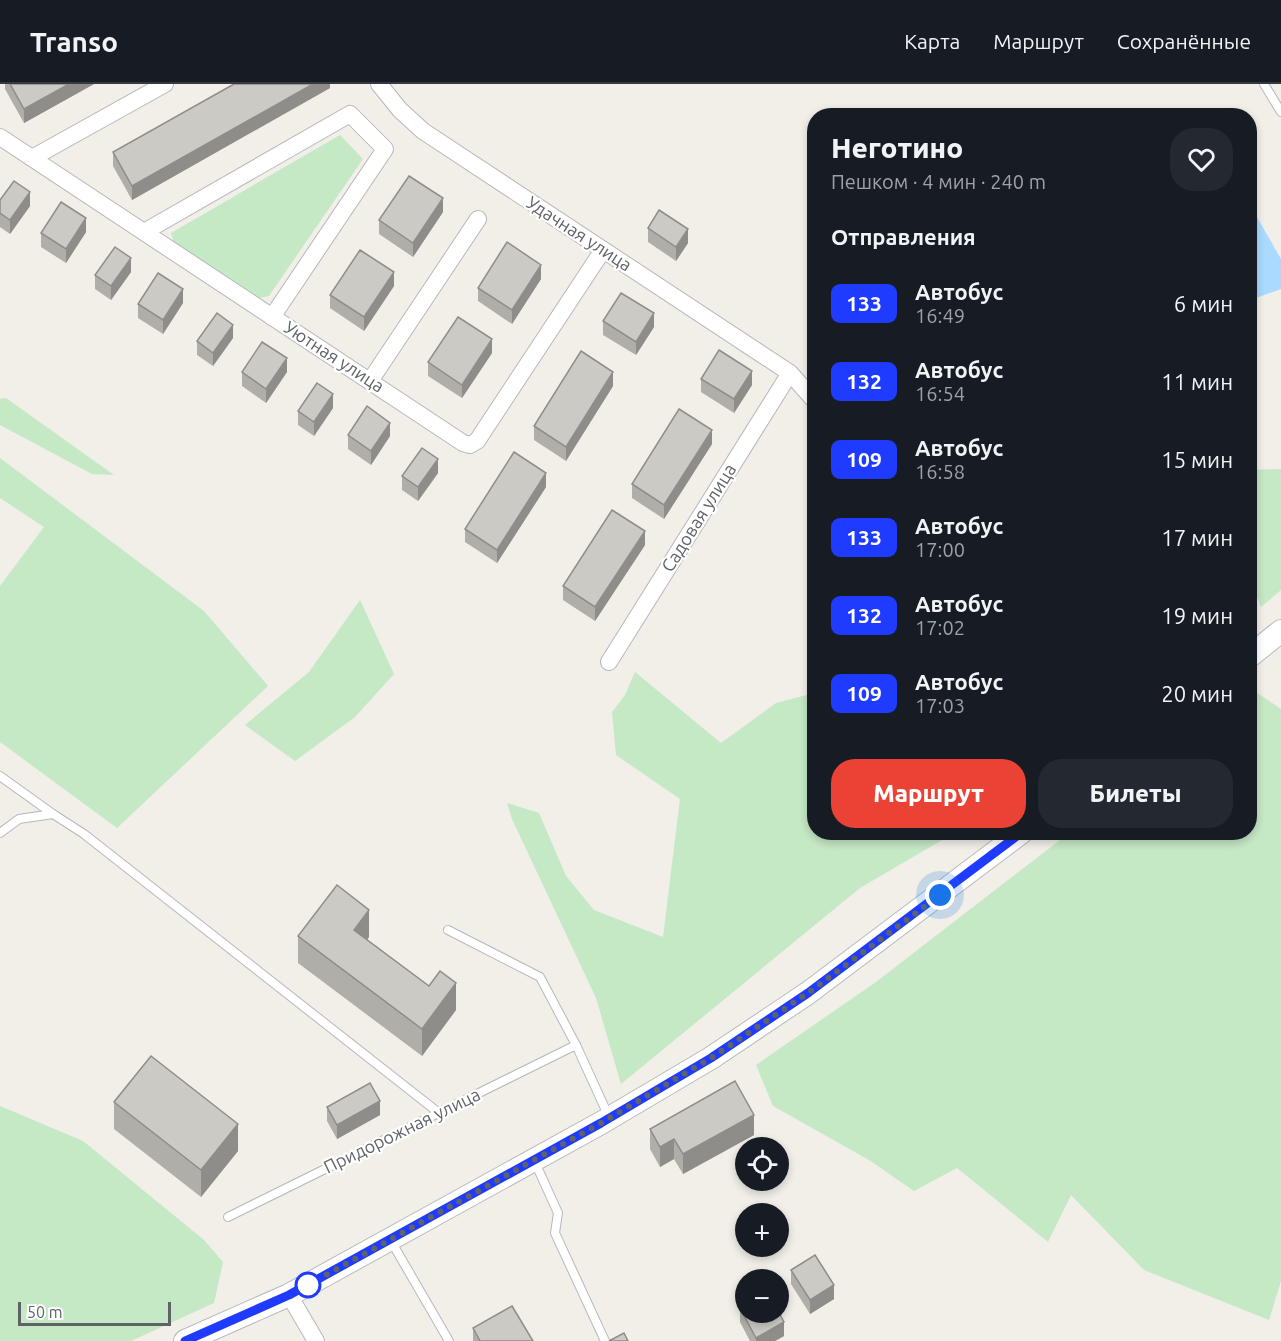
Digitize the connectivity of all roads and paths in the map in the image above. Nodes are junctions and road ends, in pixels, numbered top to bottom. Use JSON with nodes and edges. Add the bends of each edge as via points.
{"nodes":[{"id":1,"x":165,"y":84,"type":"edge"},
{"id":2,"x":379,"y":84,"type":"edge"},
{"id":3,"x":1264,"y":84,"type":"edge"},
{"id":4,"x":1281,"y":112,"type":"edge"},
{"id":5,"x":0,"y":137,"type":"edge"},
{"id":6,"x":32,"y":158,"type":"junction"},
{"id":7,"x":478,"y":219,"type":"dead end"},
{"id":8,"x":144,"y":232,"type":"junction"},
{"id":9,"x":603,"y":250,"type":"junction"},
{"id":10,"x":272,"y":317,"type":"junction"},
{"id":11,"x":790,"y":373,"type":"junction"},
{"id":12,"x":370,"y":381,"type":"junction"},
{"id":13,"x":807,"y":392,"type":"edge"},
{"id":14,"x":1281,"y":632,"type":"edge"},
{"id":15,"x":1257,"y":651,"type":"edge"},
{"id":16,"x":609,"y":662,"type":"dead end"},
{"id":17,"x":0,"y":776,"type":"edge"},
{"id":18,"x":52,"y":814,"type":"junction"},
{"id":19,"x":0,"y":833,"type":"edge"},
{"id":20,"x":1011,"y":840,"type":"edge"},
{"id":21,"x":448,"y":930,"type":"dead end"},
{"id":22,"x":576,"y":1045,"type":"junction"},
{"id":23,"x":439,"y":1113,"type":"junction"},
{"id":24,"x":610,"y":1118,"type":"junction"},
{"id":25,"x":534,"y":1160,"type":"junction"},
{"id":26,"x":228,"y":1217,"type":"dead end"},
{"id":27,"x":389,"y":1239,"type":"junction"},
{"id":28,"x":289,"y":1295,"type":"junction"},
{"id":29,"x":185,"y":1341,"type":"edge"},
{"id":30,"x":316,"y":1341,"type":"edge"},
{"id":31,"x":449,"y":1341,"type":"edge"},
{"id":32,"x":605,"y":1341,"type":"edge"}],
"edges":[{"from":1,"to":6,"type":"street"},
{"from":2,"to":9,"type":"street","name":"Удачная улица","via":[[423,131]]},
{"from":3,"to":4,"type":"lane"},
{"from":5,"to":6,"type":"street","name":"Уютная улица"},
{"from":6,"to":8,"type":"street","name":"Уютная улица"},
{"from":7,"to":12,"type":"street"},
{"from":8,"to":10,"type":"street","name":"Уютная улица"},
{"from":8,"to":10,"type":"street","via":[[350,114],[385,149]]},
{"from":9,"to":11,"type":"street","name":"Удачная улица"},
{"from":9,"to":12,"type":"street","name":"Уютная улица","via":[[474,444],[463,443]]},
{"from":10,"to":12,"type":"street","name":"Уютная улица"},
{"from":11,"to":13,"type":"street","name":"Удачная улица"},
{"from":11,"to":16,"type":"street","name":"Садовая улица"},
{"from":14,"to":15,"type":"main road"},
{"from":17,"to":18,"type":"lane"},
{"from":18,"to":19,"type":"lane","via":[[19,819]]},
{"from":18,"to":23,"type":"lane","via":[[84,834]]},
{"from":20,"to":24,"type":"main road","via":[[775,1017]]},
{"from":21,"to":22,"type":"lane","via":[[540,977]]},
{"from":22,"to":23,"type":"lane","name":"Придорожная улица"},
{"from":22,"to":24,"type":"lane"},
{"from":23,"to":26,"type":"lane","name":"Придорожная улица"},
{"from":24,"to":25,"type":"main road"},
{"from":25,"to":27,"type":"main road"},
{"from":25,"to":32,"type":"lane","via":[[558,1214],[555,1233]]},
{"from":27,"to":28,"type":"main road"},
{"from":27,"to":31,"type":"lane"},
{"from":28,"to":29,"type":"main road"},
{"from":28,"to":30,"type":"street"}]}
